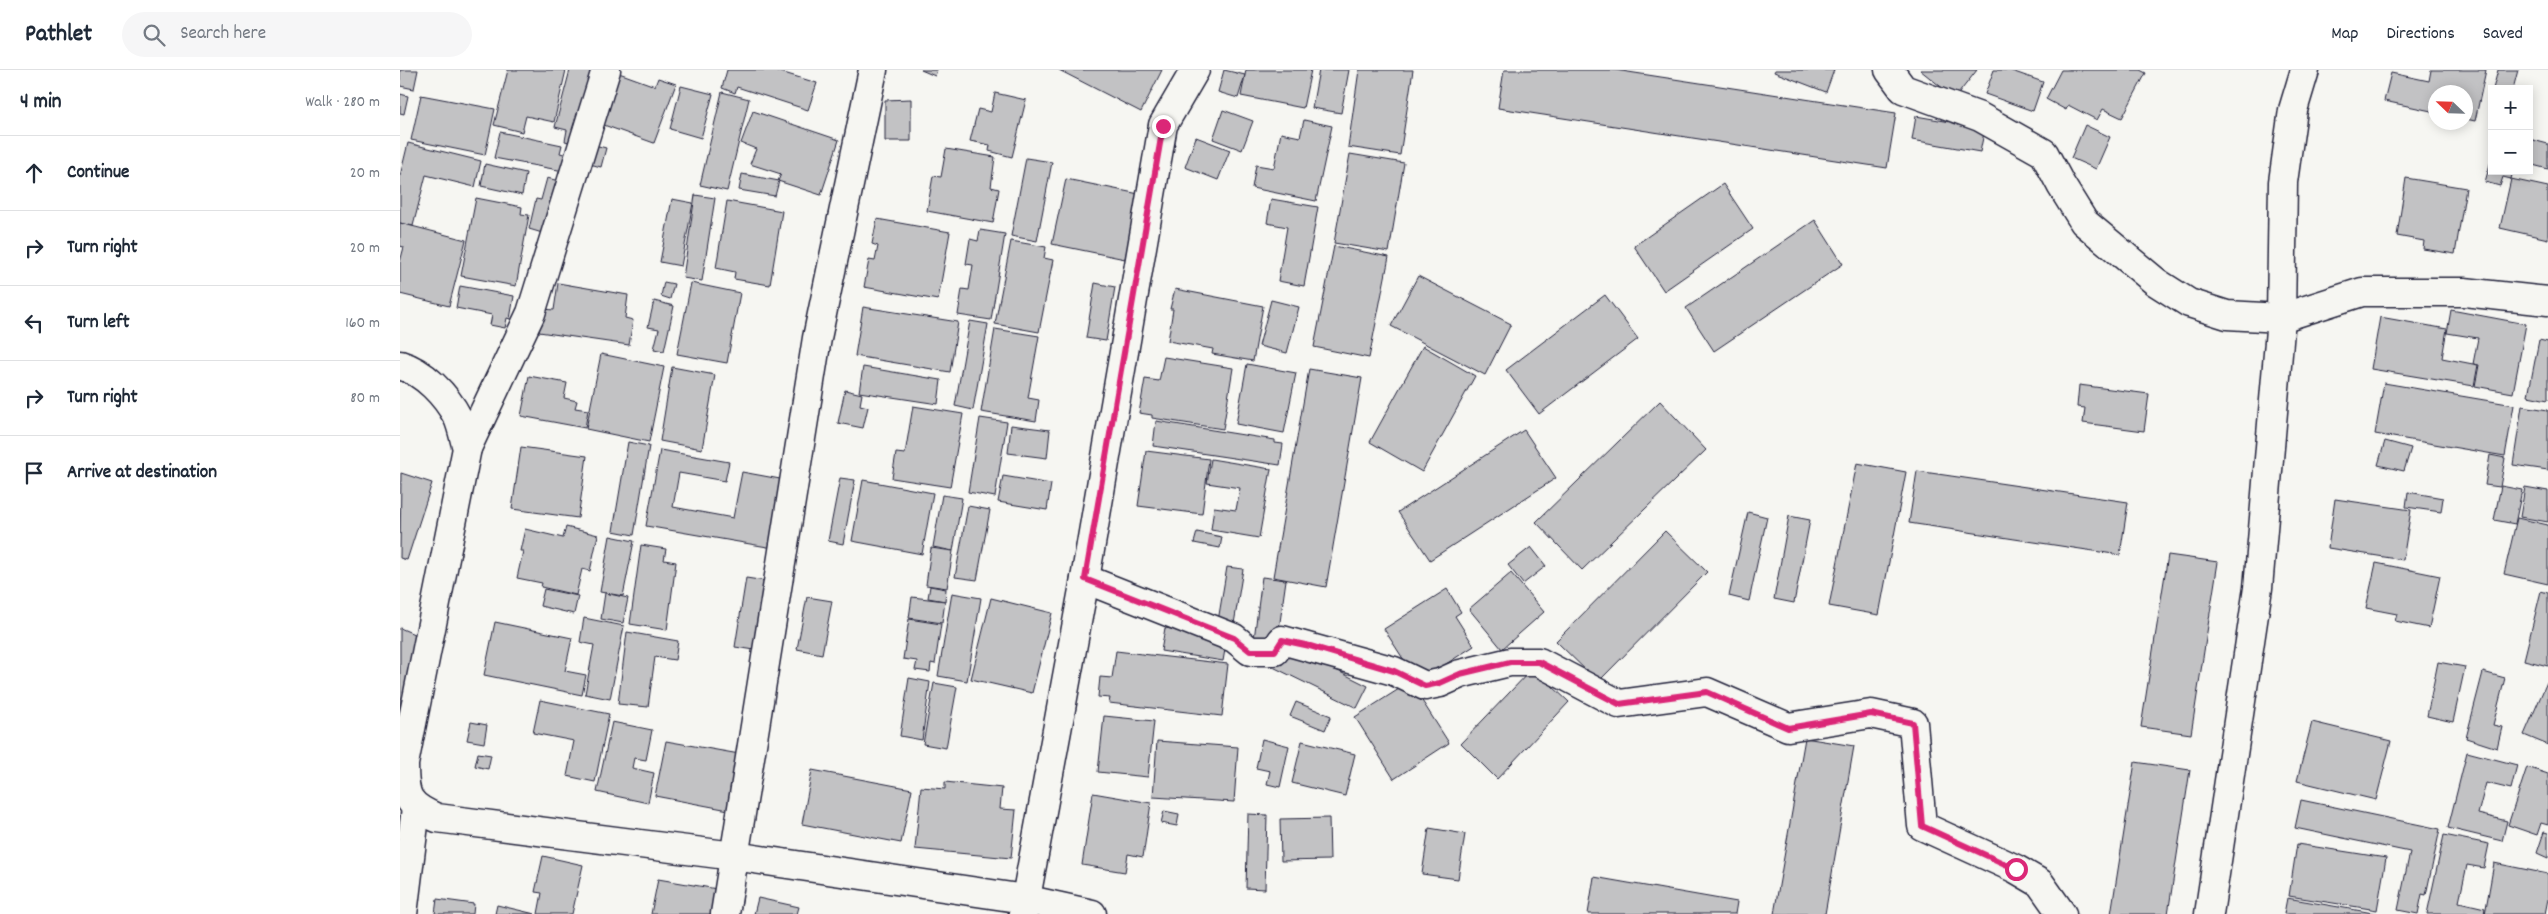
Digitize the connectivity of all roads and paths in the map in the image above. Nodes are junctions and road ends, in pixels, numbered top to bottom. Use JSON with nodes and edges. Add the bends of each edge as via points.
{"nodes":[{"id":1,"x":606,"y":70,"type":"edge"},
{"id":2,"x":873,"y":70,"type":"edge"},
{"id":3,"x":1195,"y":70,"type":"edge"},
{"id":4,"x":1889,"y":70,"type":"edge"},
{"id":5,"x":2305,"y":70,"type":"edge"},
{"id":6,"x":2548,"y":302,"type":"edge"},
{"id":7,"x":2280,"y":318,"type":"junction"},
{"id":8,"x":400,"y":365,"type":"edge"},
{"id":9,"x":467,"y":448,"type":"junction"},
{"id":10,"x":1085,"y":579,"type":"junction"},
{"id":11,"x":416,"y":808,"type":"junction"},
{"id":12,"x":734,"y":856,"type":"junction"},
{"id":13,"x":1024,"y":907,"type":"edge"},
{"id":14,"x":403,"y":914,"type":"edge"},
{"id":15,"x":725,"y":914,"type":"edge"},
{"id":16,"x":1092,"y":914,"type":"edge"},
{"id":17,"x":2062,"y":914,"type":"edge"},
{"id":18,"x":2209,"y":914,"type":"edge"}],
"edges":[{"from":1,"to":9,"type":"street","via":[[531,313]]},
{"from":2,"to":12,"type":"street","via":[[817,338]]},
{"from":3,"to":10,"type":"street","via":[[1163,126]]},
{"from":4,"to":7,"type":"street","via":[[1903,89],[1980,117],[2044,153],[2084,222],[2156,282],[2189,303],[2227,315]]},
{"from":5,"to":7,"type":"street","via":[[2293,110],[2283,182]]},
{"from":6,"to":7,"type":"street","via":[[2464,292],[2362,292]]},
{"from":7,"to":18,"type":"street","via":[[2258,588]]},
{"from":8,"to":9,"type":"street","via":[[413,369],[441,394],[458,419]]},
{"from":9,"to":11,"type":"street","via":[[404,764],[404,788]]},
{"from":10,"to":13,"type":"street"},
{"from":10,"to":17,"type":"street","via":[[1234,638],[1250,651],[1275,651],[1282,640],[1394,671],[1425,686],[1510,662],[1539,662],[1619,704],[1707,692],[1788,728],[1871,714],[1913,723],[1922,826],[2040,883]]},
{"from":11,"to":12,"type":"street","via":[[437,818]]},
{"from":11,"to":14,"type":"street"},
{"from":12,"to":13,"type":"street"},
{"from":12,"to":15,"type":"street"},
{"from":13,"to":16,"type":"street"}]}
